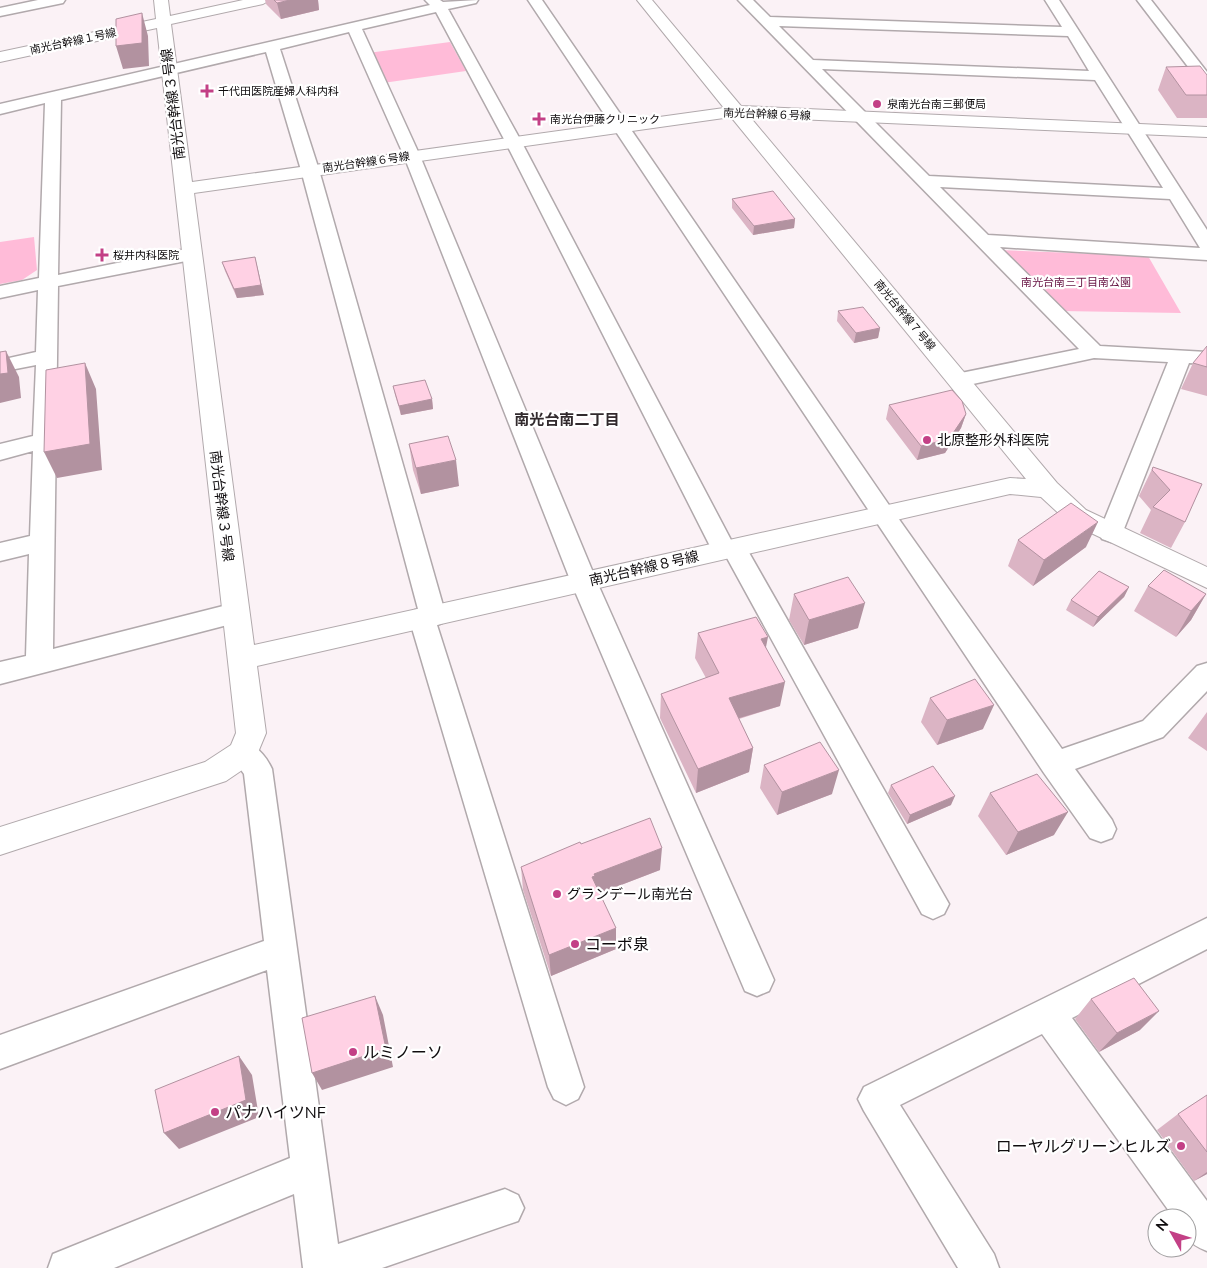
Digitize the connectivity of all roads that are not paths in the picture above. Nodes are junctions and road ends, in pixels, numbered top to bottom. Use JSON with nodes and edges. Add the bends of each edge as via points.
{"nodes":[{"id":1,"x":58,"y":0,"type":"edge"},
{"id":2,"x":161,"y":0,"type":"edge"},
{"id":3,"x":263,"y":0,"type":"edge"},
{"id":4,"x":471,"y":0,"type":"edge"},
{"id":5,"x":535,"y":0,"type":"edge"},
{"id":6,"x":644,"y":0,"type":"edge"},
{"id":7,"x":745,"y":0,"type":"edge"},
{"id":8,"x":1052,"y":0,"type":"edge"},
{"id":9,"x":1144,"y":0,"type":"edge"},
{"id":10,"x":436,"y":4,"type":"edge"},
{"id":11,"x":0,"y":12,"type":"edge"},
{"id":12,"x":164,"y":21,"type":"junction"},
{"id":13,"x":766,"y":21,"type":"junction"},
{"id":14,"x":354,"y":27,"type":"junction"},
{"id":15,"x":1073,"y":32,"type":"junction"},
{"id":16,"x":272,"y":46,"type":"junction"},
{"id":17,"x":0,"y":57,"type":"edge"},
{"id":18,"x":809,"y":64,"type":"junction"},
{"id":19,"x":168,"y":70,"type":"junction"},
{"id":20,"x":1100,"y":76,"type":"junction"},
{"id":21,"x":1207,"y":82,"type":"edge"},
{"id":22,"x":53,"y":96,"type":"junction"},
{"id":23,"x":0,"y":109,"type":"edge"},
{"id":24,"x":735,"y":111,"type":"junction"},
{"id":25,"x":862,"y":118,"type":"junction"},
{"id":26,"x":622,"y":126,"type":"junction"},
{"id":27,"x":1134,"y":129,"type":"junction"},
{"id":28,"x":1207,"y":132,"type":"edge"},
{"id":29,"x":513,"y":141,"type":"junction"},
{"id":30,"x":412,"y":156,"type":"junction"},
{"id":31,"x":310,"y":170,"type":"junction"},
{"id":32,"x":924,"y":181,"type":"junction"},
{"id":33,"x":182,"y":189,"type":"junction"},
{"id":34,"x":1175,"y":194,"type":"junction"},
{"id":35,"x":983,"y":240,"type":"junction"},
{"id":36,"x":1207,"y":244,"type":"edge"},
{"id":37,"x":191,"y":254,"type":"junction"},
{"id":38,"x":1207,"y":254,"type":"edge"},
{"id":39,"x":48,"y":283,"type":"junction"},
{"id":40,"x":0,"y":292,"type":"edge"},
{"id":41,"x":1094,"y":352,"type":"junction"},
{"id":42,"x":46,"y":356,"type":"junction"},
{"id":43,"x":1182,"y":357,"type":"junction"},
{"id":44,"x":1207,"y":358,"type":"edge"},
{"id":45,"x":0,"y":366,"type":"edge"},
{"id":46,"x":959,"y":380,"type":"junction"},
{"id":47,"x":44,"y":441,"type":"junction"},
{"id":48,"x":0,"y":452,"type":"edge"},
{"id":49,"x":1048,"y":489,"type":"junction"},
{"id":50,"x":883,"y":514,"type":"junction"},
{"id":51,"x":1111,"y":532,"type":"junction"},
{"id":52,"x":42,"y":542,"type":"junction"},
{"id":53,"x":729,"y":549,"type":"junction"},
{"id":54,"x":0,"y":552,"type":"edge"},
{"id":55,"x":1207,"y":578,"type":"edge"},
{"id":56,"x":584,"y":582,"type":"junction"},
{"id":57,"x":235,"y":613,"type":"junction"},
{"id":58,"x":428,"y":617,"type":"junction"},
{"id":59,"x":241,"y":659,"type":"junction"},
{"id":60,"x":39,"y":663,"type":"junction"},
{"id":61,"x":0,"y":673,"type":"edge"},
{"id":62,"x":1207,"y":674,"type":"edge"},
{"id":63,"x":242,"y":753,"type":"junction"},
{"id":64,"x":1054,"y":764,"type":"junction"},
{"id":65,"x":1101,"y":829,"type":"dead end"},
{"id":66,"x":0,"y":841,"type":"edge"},
{"id":67,"x":934,"y":904,"type":"dead end"},
{"id":68,"x":1204,"y":940,"type":"edge"},
{"id":69,"x":281,"y":950,"type":"junction"},
{"id":70,"x":757,"y":980,"type":"dead end"},
{"id":71,"x":1047,"y":1013,"type":"junction"},
{"id":72,"x":0,"y":1052,"type":"edge"},
{"id":73,"x":566,"y":1087,"type":"dead end"},
{"id":74,"x":309,"y":1169,"type":"junction"},
{"id":75,"x":505,"y":1208,"type":"dead end"},
{"id":76,"x":1207,"y":1232,"type":"edge"},
{"id":77,"x":67,"y":1268,"type":"edge"},
{"id":78,"x":323,"y":1268,"type":"edge"},
{"id":79,"x":980,"y":1268,"type":"edge"}],
"edges":[{"from":1,"to":11,"type":"street"},
{"from":2,"to":12,"type":"street","name":"南光台幹線３号線"},
{"from":3,"to":12,"type":"street","name":"南光台幹線１号線"},
{"from":4,"to":10,"type":"street"},
{"from":5,"to":26,"type":"street"},
{"from":6,"to":24,"type":"street","name":"南光台幹線７号線"},
{"from":7,"to":13,"type":"street"},
{"from":8,"to":15,"type":"street"},
{"from":9,"to":21,"type":"street"},
{"from":10,"to":14,"type":"street"},
{"from":10,"to":29,"type":"street"},
{"from":12,"to":17,"type":"street","name":"南光台幹線１号線"},
{"from":12,"to":19,"type":"street","name":"南光台幹線３号線"},
{"from":13,"to":15,"type":"street"},
{"from":13,"to":18,"type":"street"},
{"from":14,"to":16,"type":"street"},
{"from":14,"to":30,"type":"street"},
{"from":15,"to":20,"type":"street"},
{"from":16,"to":19,"type":"street"},
{"from":16,"to":31,"type":"street"},
{"from":18,"to":20,"type":"street"},
{"from":18,"to":25,"type":"street"},
{"from":19,"to":22,"type":"street"},
{"from":19,"to":33,"type":"street","name":"南光台幹線３号線"},
{"from":20,"to":27,"type":"street"},
{"from":22,"to":23,"type":"street"},
{"from":22,"to":39,"type":"street"},
{"from":24,"to":25,"type":"street","name":"南光台幹線６号線"},
{"from":24,"to":26,"type":"street","name":"南光台幹線６号線"},
{"from":24,"to":46,"type":"street","name":"南光台幹線７号線"},
{"from":25,"to":27,"type":"street","name":"南光台幹線６号線"},
{"from":25,"to":32,"type":"street"},
{"from":26,"to":29,"type":"street","name":"南光台幹線６号線"},
{"from":26,"to":50,"type":"street"},
{"from":27,"to":28,"type":"street","name":"南光台幹線６号線"},
{"from":27,"to":34,"type":"street"},
{"from":29,"to":30,"type":"street","name":"南光台幹線６号線"},
{"from":29,"to":53,"type":"street"},
{"from":30,"to":31,"type":"street","name":"南光台幹線６号線"},
{"from":30,"to":56,"type":"street"},
{"from":31,"to":33,"type":"street","name":"南光台幹線６号線"},
{"from":31,"to":58,"type":"street"},
{"from":32,"to":34,"type":"street"},
{"from":32,"to":35,"type":"street"},
{"from":33,"to":37,"type":"street","name":"南光台幹線３号線"},
{"from":34,"to":36,"type":"street"},
{"from":35,"to":38,"type":"street"},
{"from":35,"to":41,"type":"street"},
{"from":37,"to":39,"type":"street"},
{"from":37,"to":57,"type":"street","name":"南光台幹線３号線"},
{"from":39,"to":40,"type":"street"},
{"from":39,"to":42,"type":"street"},
{"from":41,"to":43,"type":"street"},
{"from":41,"to":46,"type":"street"},
{"from":42,"to":45,"type":"street"},
{"from":42,"to":47,"type":"street"},
{"from":43,"to":44,"type":"street"},
{"from":43,"to":51,"type":"street"},
{"from":46,"to":49,"type":"street","name":"南光台幹線７号線"},
{"from":47,"to":48,"type":"street"},
{"from":47,"to":52,"type":"street"},
{"from":49,"to":50,"type":"street","name":"南光台幹線８号線","via":[[1010,486]]},
{"from":49,"to":51,"type":"street","name":"南光台幹線７号線","via":[[1076,516]]},
{"from":50,"to":53,"type":"street","name":"南光台幹線８号線"},
{"from":50,"to":64,"type":"street"},
{"from":51,"to":55,"type":"street","name":"南光台幹線７号線"},
{"from":52,"to":54,"type":"street"},
{"from":52,"to":60,"type":"street"},
{"from":53,"to":56,"type":"street","name":"南光台幹線８号線"},
{"from":53,"to":67,"type":"street"},
{"from":56,"to":58,"type":"street","name":"南光台幹線８号線"},
{"from":56,"to":70,"type":"street"},
{"from":57,"to":59,"type":"street","name":"南光台幹線３号線"},
{"from":57,"to":60,"type":"street"},
{"from":58,"to":59,"type":"street","name":"南光台幹線８号線"},
{"from":58,"to":73,"type":"street"},
{"from":59,"to":63,"type":"street","name":"南光台幹線３号線","via":[[250,733]]},
{"from":60,"to":61,"type":"street"},
{"from":62,"to":64,"type":"street","via":[[1153,729]]},
{"from":63,"to":66,"type":"street","via":[[215,772]]},
{"from":63,"to":69,"type":"street","via":[[258,769]]},
{"from":64,"to":65,"type":"street"},
{"from":68,"to":71,"type":"street"},
{"from":69,"to":72,"type":"street"},
{"from":69,"to":74,"type":"street"},
{"from":71,"to":76,"type":"street"},
{"from":71,"to":79,"type":"street","via":[[876,1099]]},
{"from":74,"to":77,"type":"street"},
{"from":74,"to":78,"type":"street"},
{"from":75,"to":78,"type":"street"}]}
